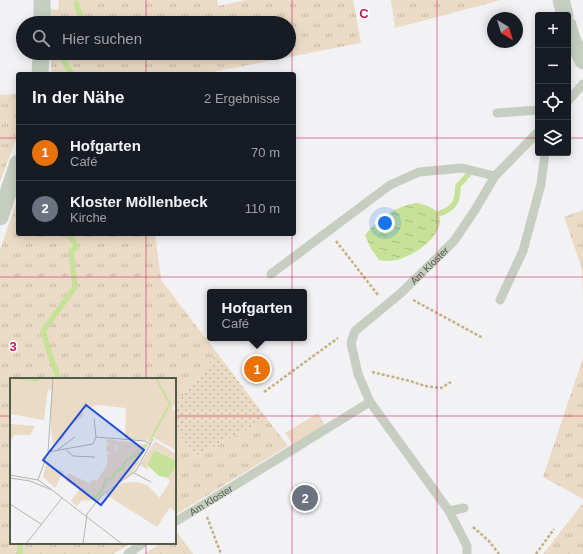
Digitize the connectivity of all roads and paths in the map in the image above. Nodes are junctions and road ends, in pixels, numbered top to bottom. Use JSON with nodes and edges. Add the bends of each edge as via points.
{"nodes":[{"id":1,"x":42,"y":0,"type":"edge"},
{"id":2,"x":561,"y":0,"type":"edge"},
{"id":3,"x":564,"y":12,"type":"edge"},
{"id":4,"x":42,"y":16,"type":"edge"},
{"id":5,"x":571,"y":36,"type":"edge"},
{"id":6,"x":41,"y":60,"type":"edge"},
{"id":7,"x":583,"y":61,"type":"edge"},
{"id":8,"x":40,"y":72,"type":"edge"},
{"id":9,"x":583,"y":84,"type":"edge"},
{"id":10,"x":571,"y":98,"type":"edge"},
{"id":11,"x":535,"y":110,"type":"edge"},
{"id":12,"x":497,"y":113,"type":"dead end"},
{"id":13,"x":535,"y":135,"type":"edge"},
{"id":14,"x":546,"y":156,"type":"edge"},
{"id":15,"x":16,"y":169,"type":"edge"},
{"id":16,"x":495,"y":176,"type":"junction"},
{"id":17,"x":0,"y":217,"type":"edge"},
{"id":18,"x":328,"y":231,"type":"junction"},
{"id":19,"x":270,"y":274,"type":"dead end"},
{"id":20,"x":401,"y":293,"type":"junction"},
{"id":21,"x":500,"y":300,"type":"dead end"},
{"id":22,"x":386,"y":305,"type":"junction"},
{"id":23,"x":355,"y":331,"type":"junction"},
{"id":24,"x":483,"y":338,"type":"dead end"},
{"id":25,"x":358,"y":374,"type":"junction"},
{"id":26,"x":451,"y":382,"type":"dead end"},
{"id":27,"x":264,"y":392,"type":"dead end"},
{"id":28,"x":370,"y":402,"type":"junction"},
{"id":29,"x":203,"y":505,"type":"junction"},
{"id":30,"x":464,"y":508,"type":"dead end"},
{"id":31,"x":449,"y":511,"type":"junction"},
{"id":32,"x":176,"y":521,"type":"edge"},
{"id":33,"x":554,"y":529,"type":"dead end"},
{"id":34,"x":142,"y":544,"type":"edge"},
{"id":35,"x":128,"y":554,"type":"edge"},
{"id":36,"x":221,"y":554,"type":"edge"},
{"id":37,"x":467,"y":554,"type":"edge"},
{"id":38,"x":536,"y":554,"type":"edge"}],
"edges":[{"from":1,"to":4,"type":"street"},
{"from":2,"to":3,"type":"street"},
{"from":5,"to":7,"type":"street"},
{"from":6,"to":8,"type":"street"},
{"from":9,"to":10,"type":"lane"},
{"from":11,"to":12,"type":"lane"},
{"from":13,"to":16,"type":"lane","name":"Am Kloster"},
{"from":14,"to":21,"type":"lane","via":[[541,184],[523,251]]},
{"from":15,"to":17,"type":"street"},
{"from":16,"to":18,"type":"lane","via":[[462,168],[419,172],[390,185]]},
{"from":16,"to":20,"type":"lane","name":"Am Kloster","via":[[454,241]]},
{"from":18,"to":19,"type":"lane"},
{"from":18,"to":22,"type":"path"},
{"from":20,"to":22,"type":"lane","name":"Am Kloster"},
{"from":20,"to":24,"type":"path"},
{"from":22,"to":23,"type":"lane","name":"Am Kloster"},
{"from":23,"to":25,"type":"lane","via":[[351,343]]},
{"from":23,"to":27,"type":"path","via":[[342,335]]},
{"from":25,"to":26,"type":"path","via":[[366,371],[441,388]]},
{"from":25,"to":28,"type":"lane"},
{"from":28,"to":29,"type":"lane","name":"Am Kloster"},
{"from":28,"to":31,"type":"lane"},
{"from":29,"to":32,"type":"lane","name":"Am Kloster"},
{"from":29,"to":36,"type":"path"},
{"from":30,"to":31,"type":"lane"},
{"from":31,"to":37,"type":"lane","via":[[467,546]]},
{"from":33,"to":38,"type":"path"},
{"from":34,"to":35,"type":"lane"}]}
